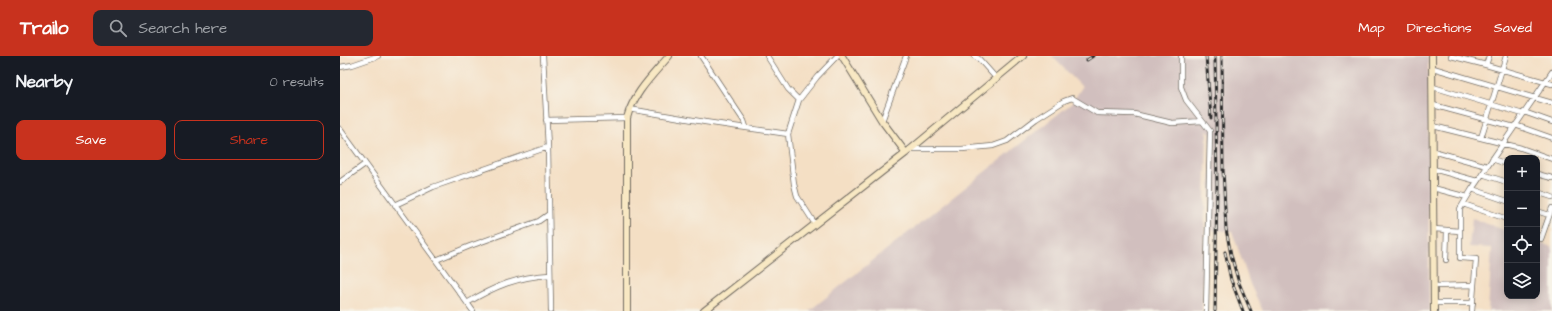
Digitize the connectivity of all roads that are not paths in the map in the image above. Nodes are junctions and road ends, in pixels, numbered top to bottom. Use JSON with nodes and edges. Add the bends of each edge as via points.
{"nodes":[{"id":1,"x":378,"y":56,"type":"edge"},
{"id":2,"x":544,"y":56,"type":"edge"},
{"id":3,"x":669,"y":56,"type":"edge"},
{"id":4,"x":701,"y":56,"type":"edge"},
{"id":5,"x":767,"y":56,"type":"edge"},
{"id":6,"x":837,"y":56,"type":"edge"},
{"id":7,"x":842,"y":56,"type":"edge"},
{"id":8,"x":906,"y":56,"type":"edge"},
{"id":9,"x":974,"y":56,"type":"edge"},
{"id":10,"x":1023,"y":56,"type":"edge"},
{"id":11,"x":1181,"y":56,"type":"edge"},
{"id":12,"x":1432,"y":56,"type":"edge"},
{"id":13,"x":1451,"y":56,"type":"edge"},
{"id":14,"x":1489,"y":56,"type":"edge"},
{"id":15,"x":1506,"y":56,"type":"edge"},
{"id":16,"x":1465,"y":58,"type":"edge"},
{"id":17,"x":1486,"y":65,"type":"junction"},
{"id":18,"x":340,"y":67,"type":"edge"},
{"id":19,"x":1432,"y":68,"type":"junction"},
{"id":20,"x":1502,"y":70,"type":"junction"},
{"id":21,"x":1552,"y":72,"type":"edge"},
{"id":22,"x":996,"y":78,"type":"junction"},
{"id":23,"x":1545,"y":82,"type":"junction"},
{"id":24,"x":1552,"y":84,"type":"edge"},
{"id":25,"x":1497,"y":86,"type":"junction"},
{"id":26,"x":1433,"y":88,"type":"junction"},
{"id":27,"x":1534,"y":97,"type":"junction"},
{"id":28,"x":799,"y":100,"type":"junction"},
{"id":29,"x":1552,"y":103,"type":"edge"},
{"id":30,"x":1433,"y":105,"type":"junction"},
{"id":31,"x":1491,"y":105,"type":"junction"},
{"id":32,"x":629,"y":109,"type":"junction"},
{"id":33,"x":1523,"y":113,"type":"junction"},
{"id":34,"x":627,"y":118,"type":"junction"},
{"id":35,"x":546,"y":120,"type":"junction"},
{"id":36,"x":1487,"y":120,"type":"junction"},
{"id":37,"x":882,"y":121,"type":"junction"},
{"id":38,"x":1202,"y":121,"type":"junction"},
{"id":39,"x":1552,"y":122,"type":"edge"},
{"id":40,"x":1433,"y":126,"type":"junction"},
{"id":41,"x":1515,"y":126,"type":"junction"},
{"id":42,"x":746,"y":127,"type":"junction"},
{"id":43,"x":340,"y":129,"type":"edge"},
{"id":44,"x":788,"y":134,"type":"junction"},
{"id":45,"x":1481,"y":138,"type":"junction"},
{"id":46,"x":1552,"y":138,"type":"edge"},
{"id":47,"x":1502,"y":144,"type":"junction"},
{"id":48,"x":548,"y":147,"type":"junction"},
{"id":49,"x":908,"y":151,"type":"junction"},
{"id":50,"x":1433,"y":151,"type":"junction"},
{"id":51,"x":1492,"y":159,"type":"junction"},
{"id":52,"x":1552,"y":159,"type":"edge"},
{"id":53,"x":1504,"y":163,"type":"edge"},
{"id":54,"x":365,"y":164,"type":"junction"},
{"id":55,"x":1487,"y":166,"type":"junction"},
{"id":56,"x":1433,"y":169,"type":"junction"},
{"id":57,"x":1482,"y":174,"type":"junction"},
{"id":58,"x":1540,"y":175,"type":"edge"},
{"id":59,"x":1552,"y":178,"type":"edge"},
{"id":60,"x":1504,"y":181,"type":"edge"},
{"id":61,"x":340,"y":182,"type":"edge"},
{"id":62,"x":1477,"y":182,"type":"junction"},
{"id":63,"x":1433,"y":188,"type":"junction"},
{"id":64,"x":1472,"y":189,"type":"junction"},
{"id":65,"x":1540,"y":193,"type":"edge"},
{"id":66,"x":1467,"y":197,"type":"junction"},
{"id":67,"x":1552,"y":197,"type":"edge"},
{"id":68,"x":1504,"y":200,"type":"edge"},
{"id":69,"x":1463,"y":204,"type":"junction"},
{"id":70,"x":396,"y":205,"type":"junction"},
{"id":71,"x":1552,"y":208,"type":"edge"},
{"id":72,"x":1540,"y":212,"type":"edge"},
{"id":73,"x":549,"y":214,"type":"junction"},
{"id":74,"x":1549,"y":215,"type":"junction"},
{"id":75,"x":1504,"y":218,"type":"edge"},
{"id":76,"x":815,"y":224,"type":"junction"},
{"id":77,"x":1434,"y":229,"type":"junction"},
{"id":78,"x":1447,"y":231,"type":"junction"},
{"id":79,"x":1460,"y":231,"type":"junction"},
{"id":80,"x":1540,"y":231,"type":"edge"},
{"id":81,"x":1543,"y":232,"type":"junction"},
{"id":82,"x":1541,"y":239,"type":"dead end"},
{"id":83,"x":436,"y":260,"type":"junction"},
{"id":84,"x":1446,"y":260,"type":"dead end"},
{"id":85,"x":550,"y":275,"type":"junction"},
{"id":86,"x":1474,"y":285,"type":"junction"},
{"id":87,"x":1434,"y":286,"type":"junction"},
{"id":88,"x":467,"y":303,"type":"junction"},
{"id":89,"x":1434,"y":303,"type":"junction"},
{"id":90,"x":1473,"y":303,"type":"junction"},
{"id":91,"x":473,"y":311,"type":"edge"},
{"id":92,"x":551,"y":311,"type":"edge"},
{"id":93,"x":627,"y":311,"type":"edge"},
{"id":94,"x":704,"y":311,"type":"edge"},
{"id":95,"x":1206,"y":311,"type":"edge"},
{"id":96,"x":1434,"y":311,"type":"edge"},
{"id":97,"x":1472,"y":311,"type":"edge"}],
"edges":[{"from":1,"to":18,"type":"street"},
{"from":2,"to":35,"type":"street"},
{"from":3,"to":32,"type":"street","via":[[635,97]]},
{"from":4,"to":42,"type":"street"},
{"from":5,"to":28,"type":"street","via":[[788,89]]},
{"from":6,"to":28,"type":"street"},
{"from":7,"to":37,"type":"street"},
{"from":8,"to":37,"type":"street"},
{"from":9,"to":22,"type":"street"},
{"from":10,"to":22,"type":"street"},
{"from":11,"to":38,"type":"street","via":[[1181,87],[1186,100]]},
{"from":12,"to":19,"type":"street"},
{"from":13,"to":16,"type":"street"},
{"from":14,"to":17,"type":"street"},
{"from":15,"to":20,"type":"street"},
{"from":16,"to":17,"type":"street"},
{"from":17,"to":20,"type":"street"},
{"from":19,"to":25,"type":"street"},
{"from":19,"to":26,"type":"street"},
{"from":20,"to":23,"type":"street"},
{"from":20,"to":25,"type":"street"},
{"from":21,"to":23,"type":"street"},
{"from":22,"to":49,"type":"street"},
{"from":23,"to":24,"type":"street"},
{"from":23,"to":27,"type":"street"},
{"from":25,"to":27,"type":"street"},
{"from":25,"to":31,"type":"street"},
{"from":26,"to":30,"type":"street"},
{"from":26,"to":31,"type":"street"},
{"from":27,"to":29,"type":"street"},
{"from":27,"to":33,"type":"street"},
{"from":28,"to":44,"type":"street"},
{"from":30,"to":36,"type":"street"},
{"from":30,"to":40,"type":"street"},
{"from":31,"to":33,"type":"street"},
{"from":31,"to":36,"type":"street"},
{"from":32,"to":34,"type":"street"},
{"from":32,"to":42,"type":"street"},
{"from":33,"to":39,"type":"street"},
{"from":33,"to":41,"type":"street"},
{"from":34,"to":35,"type":"street"},
{"from":34,"to":93,"type":"street"},
{"from":35,"to":48,"type":"street"},
{"from":36,"to":41,"type":"street"},
{"from":36,"to":45,"type":"street"},
{"from":37,"to":49,"type":"street"},
{"from":38,"to":49,"type":"street","via":[[1172,124],[1134,114],[1097,113],[1072,98],[1036,119],[1007,141],[993,146],[962,150]]},
{"from":38,"to":95,"type":"street","via":[[1210,131]]},
{"from":40,"to":45,"type":"street"},
{"from":40,"to":50,"type":"street"},
{"from":41,"to":46,"type":"street"},
{"from":41,"to":47,"type":"street"},
{"from":42,"to":44,"type":"street"},
{"from":43,"to":54,"type":"street"},
{"from":44,"to":76,"type":"street","via":[[797,196]]},
{"from":45,"to":47,"type":"street"},
{"from":47,"to":51,"type":"street"},
{"from":47,"to":52,"type":"street"},
{"from":48,"to":70,"type":"street","via":[[433,187]]},
{"from":48,"to":73,"type":"street"},
{"from":49,"to":76,"type":"street"},
{"from":50,"to":55,"type":"street"},
{"from":50,"to":56,"type":"street"},
{"from":51,"to":53,"type":"street"},
{"from":51,"to":55,"type":"street"},
{"from":54,"to":61,"type":"street"},
{"from":54,"to":70,"type":"street"},
{"from":55,"to":57,"type":"street"},
{"from":56,"to":62,"type":"street"},
{"from":56,"to":63,"type":"street"},
{"from":57,"to":60,"type":"street"},
{"from":57,"to":62,"type":"street"},
{"from":58,"to":59,"type":"street"},
{"from":62,"to":64,"type":"street"},
{"from":63,"to":66,"type":"street"},
{"from":63,"to":77,"type":"street"},
{"from":64,"to":66,"type":"street"},
{"from":64,"to":68,"type":"street"},
{"from":65,"to":67,"type":"street"},
{"from":66,"to":69,"type":"street"},
{"from":69,"to":75,"type":"street"},
{"from":69,"to":79,"type":"street","via":[[1460,209]]},
{"from":70,"to":83,"type":"street"},
{"from":71,"to":74,"type":"street"},
{"from":72,"to":74,"type":"street"},
{"from":73,"to":83,"type":"street","via":[[540,221]]},
{"from":73,"to":85,"type":"street"},
{"from":74,"to":81,"type":"street"},
{"from":76,"to":94,"type":"street"},
{"from":77,"to":78,"type":"street"},
{"from":77,"to":87,"type":"street"},
{"from":78,"to":79,"type":"street"},
{"from":78,"to":84,"type":"street"},
{"from":79,"to":86,"type":"street","via":[[1460,258],[1476,259]]},
{"from":80,"to":81,"type":"street"},
{"from":81,"to":82,"type":"street"},
{"from":83,"to":88,"type":"street"},
{"from":85,"to":88,"type":"street","via":[[520,278],[484,292]]},
{"from":85,"to":92,"type":"street"},
{"from":86,"to":87,"type":"street"},
{"from":86,"to":90,"type":"street"},
{"from":87,"to":89,"type":"street"},
{"from":88,"to":91,"type":"street"},
{"from":89,"to":90,"type":"street"},
{"from":89,"to":96,"type":"street"},
{"from":90,"to":97,"type":"street"}]}
